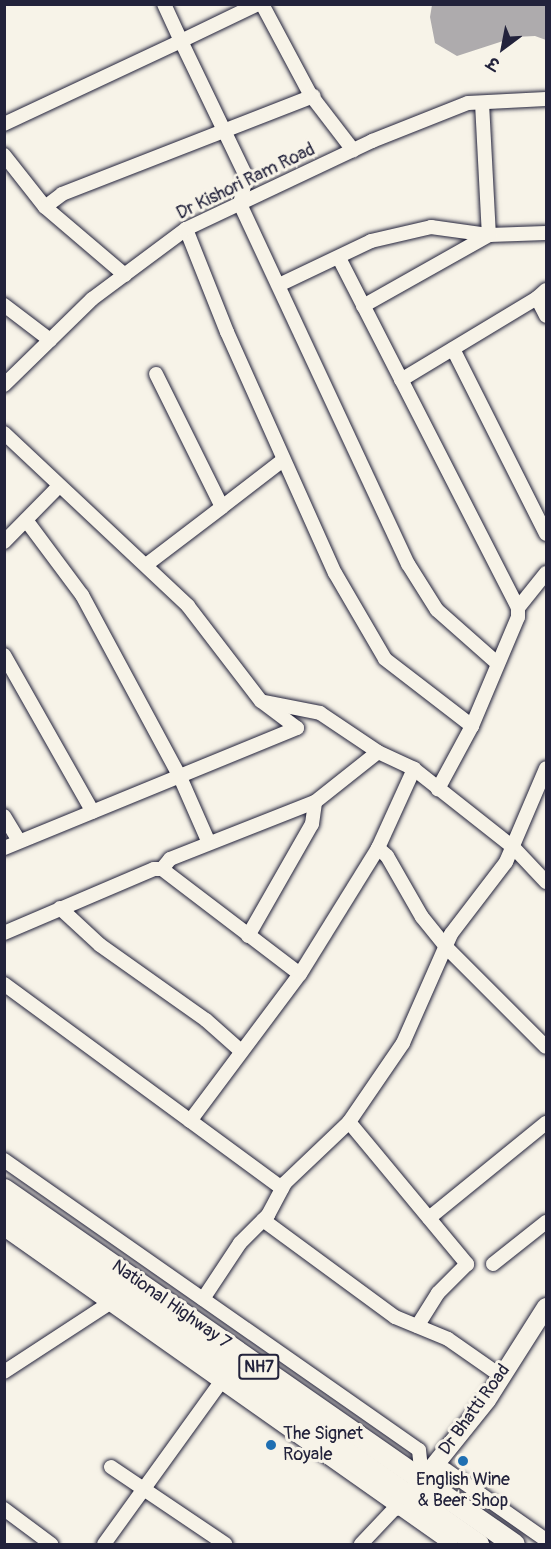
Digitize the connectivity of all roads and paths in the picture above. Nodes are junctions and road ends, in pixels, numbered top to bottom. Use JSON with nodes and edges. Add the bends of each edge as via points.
{"nodes":[{"id":1,"x":164,"y":4,"type":"edge"},
{"id":2,"x":260,"y":4,"type":"edge"},
{"id":3,"x":181,"y":41,"type":"junction"},
{"id":4,"x":314,"y":96,"type":"junction"},
{"id":5,"x":546,"y":99,"type":"edge"},
{"id":6,"x":482,"y":103,"type":"junction"},
{"id":7,"x":4,"y":124,"type":"edge"},
{"id":8,"x":224,"y":130,"type":"junction"},
{"id":9,"x":354,"y":150,"type":"junction"},
{"id":10,"x":4,"y":154,"type":"edge"},
{"id":11,"x":240,"y":204,"type":"junction"},
{"id":12,"x":45,"y":207,"type":"junction"},
{"id":13,"x":186,"y":229,"type":"junction"},
{"id":14,"x":546,"y":233,"type":"edge"},
{"id":15,"x":489,"y":235,"type":"junction"},
{"id":16,"x":339,"y":258,"type":"junction"},
{"id":17,"x":125,"y":275,"type":"junction"},
{"id":18,"x":281,"y":284,"type":"junction"},
{"id":19,"x":542,"y":294,"type":"edge"},
{"id":20,"x":4,"y":305,"type":"edge"},
{"id":21,"x":363,"y":306,"type":"junction"},
{"id":22,"x":546,"y":316,"type":"edge"},
{"id":23,"x":50,"y":340,"type":"junction"},
{"id":24,"x":453,"y":349,"type":"junction"},
{"id":25,"x":156,"y":374,"type":"dead end"},
{"id":26,"x":401,"y":380,"type":"junction"},
{"id":27,"x":4,"y":385,"type":"edge"},
{"id":28,"x":4,"y":433,"type":"edge"},
{"id":29,"x":283,"y":460,"type":"junction"},
{"id":30,"x":59,"y":486,"type":"junction"},
{"id":31,"x":222,"y":507,"type":"junction"},
{"id":32,"x":26,"y":520,"type":"junction"},
{"id":33,"x":546,"y":534,"type":"edge"},
{"id":34,"x":4,"y":542,"type":"edge"},
{"id":35,"x":146,"y":565,"type":"junction"},
{"id":36,"x":546,"y":573,"type":"edge"},
{"id":37,"x":518,"y":608,"type":"junction"},
{"id":38,"x":4,"y":655,"type":"edge"},
{"id":39,"x":497,"y":663,"type":"junction"},
{"id":40,"x":261,"y":701,"type":"junction"},
{"id":41,"x":472,"y":726,"type":"junction"},
{"id":42,"x":378,"y":752,"type":"junction"},
{"id":43,"x":546,"y":768,"type":"edge"},
{"id":44,"x":414,"y":769,"type":"junction"},
{"id":45,"x":180,"y":777,"type":"junction"},
{"id":46,"x":438,"y":789,"type":"junction"},
{"id":47,"x":315,"y":801,"type":"junction"},
{"id":48,"x":93,"y":812,"type":"junction"},
{"id":49,"x":4,"y":816,"type":"edge"},
{"id":50,"x":19,"y":841,"type":"junction"},
{"id":51,"x":209,"y":843,"type":"junction"},
{"id":52,"x":4,"y":848,"type":"edge"},
{"id":53,"x":378,"y":848,"type":"junction"},
{"id":54,"x":514,"y":848,"type":"junction"},
{"id":55,"x":162,"y":869,"type":"junction"},
{"id":56,"x":546,"y":882,"type":"edge"},
{"id":57,"x":60,"y":908,"type":"junction"},
{"id":58,"x":4,"y":933,"type":"edge"},
{"id":59,"x":248,"y":936,"type":"junction"},
{"id":60,"x":446,"y":947,"type":"junction"},
{"id":61,"x":300,"y":974,"type":"junction"},
{"id":62,"x":4,"y":984,"type":"edge"},
{"id":63,"x":546,"y":1047,"type":"edge"},
{"id":64,"x":241,"y":1051,"type":"junction"},
{"id":65,"x":190,"y":1121,"type":"junction"},
{"id":66,"x":349,"y":1122,"type":"junction"},
{"id":67,"x":546,"y":1123,"type":"edge"},
{"id":68,"x":4,"y":1160,"type":"edge"},
{"id":69,"x":282,"y":1188,"type":"junction"},
{"id":70,"x":4,"y":1189,"type":"edge"},
{"id":71,"x":4,"y":1212,"type":"edge"},
{"id":72,"x":429,"y":1218,"type":"junction"},
{"id":73,"x":263,"y":1220,"type":"junction"},
{"id":74,"x":546,"y":1222,"type":"edge"},
{"id":75,"x":4,"y":1229,"type":"edge"},
{"id":76,"x":493,"y":1264,"type":"dead end"},
{"id":77,"x":203,"y":1299,"type":"junction"},
{"id":78,"x":110,"y":1303,"type":"junction"},
{"id":79,"x":546,"y":1307,"type":"edge"},
{"id":80,"x":417,"y":1326,"type":"junction"},
{"id":81,"x":4,"y":1372,"type":"edge"},
{"id":82,"x":225,"y":1376,"type":"junction"},
{"id":83,"x":501,"y":1376,"type":"junction"},
{"id":84,"x":111,"y":1467,"type":"dead end"},
{"id":85,"x":145,"y":1492,"type":"junction"},
{"id":86,"x":409,"y":1495,"type":"junction"},
{"id":87,"x":4,"y":1509,"type":"edge"},
{"id":88,"x":546,"y":1540,"type":"edge"},
{"id":89,"x":51,"y":1545,"type":"edge"},
{"id":90,"x":104,"y":1545,"type":"edge"},
{"id":91,"x":225,"y":1545,"type":"edge"},
{"id":92,"x":361,"y":1545,"type":"edge"},
{"id":93,"x":451,"y":1545,"type":"edge"},
{"id":94,"x":478,"y":1545,"type":"edge"},
{"id":95,"x":514,"y":1545,"type":"edge"}],
"edges":[{"from":1,"to":3,"type":"street"},
{"from":2,"to":3,"type":"street"},
{"from":2,"to":4,"type":"street"},
{"from":3,"to":7,"type":"street"},
{"from":3,"to":8,"type":"street"},
{"from":4,"to":8,"type":"street"},
{"from":4,"to":9,"type":"street"},
{"from":5,"to":6,"type":"street","name":"Dr Kishori Ram Road"},
{"from":6,"to":9,"type":"street","name":"Dr Kishori Ram Road","via":[[468,103]]},
{"from":6,"to":15,"type":"street"},
{"from":8,"to":11,"type":"street","via":[[246,176]]},
{"from":8,"to":12,"type":"street","via":[[62,194]]},
{"from":9,"to":11,"type":"street","name":"Dr Kishori Ram Road"},
{"from":10,"to":12,"type":"street"},
{"from":11,"to":13,"type":"street","name":"Dr Kishori Ram Road"},
{"from":11,"to":18,"type":"street"},
{"from":12,"to":17,"type":"street"},
{"from":13,"to":17,"type":"street","name":"Dr Kishori Ram Road"},
{"from":13,"to":29,"type":"street"},
{"from":14,"to":15,"type":"street"},
{"from":15,"to":16,"type":"street","via":[[431,228],[371,241]]},
{"from":15,"to":21,"type":"street"},
{"from":16,"to":18,"type":"street"},
{"from":16,"to":21,"type":"street"},
{"from":17,"to":23,"type":"street","name":"Dr Kishori Ram Road","via":[[92,299]]},
{"from":18,"to":39,"type":"street","via":[[408,564],[437,610]]},
{"from":19,"to":22,"type":"street"},
{"from":19,"to":24,"type":"street"},
{"from":20,"to":23,"type":"street"},
{"from":21,"to":26,"type":"street"},
{"from":23,"to":27,"type":"street","name":"Dr Kishori Ram Road"},
{"from":24,"to":26,"type":"street"},
{"from":24,"to":33,"type":"street"},
{"from":25,"to":31,"type":"street"},
{"from":26,"to":37,"type":"street"},
{"from":28,"to":30,"type":"street"},
{"from":29,"to":31,"type":"street"},
{"from":29,"to":41,"type":"street","via":[[335,573],[385,659]]},
{"from":30,"to":32,"type":"street"},
{"from":30,"to":35,"type":"street"},
{"from":31,"to":35,"type":"street"},
{"from":32,"to":34,"type":"street"},
{"from":32,"to":45,"type":"street","via":[[82,595]]},
{"from":35,"to":40,"type":"street","via":[[188,606]]},
{"from":36,"to":37,"type":"street"},
{"from":37,"to":39,"type":"street","via":[[518,617]]},
{"from":38,"to":48,"type":"street"},
{"from":39,"to":41,"type":"street"},
{"from":40,"to":42,"type":"street","via":[[320,713]]},
{"from":40,"to":45,"type":"street","via":[[297,728]]},
{"from":41,"to":46,"type":"street"},
{"from":42,"to":44,"type":"street"},
{"from":42,"to":47,"type":"street"},
{"from":43,"to":54,"type":"street"},
{"from":44,"to":46,"type":"street"},
{"from":44,"to":53,"type":"street"},
{"from":45,"to":48,"type":"street"},
{"from":45,"to":51,"type":"street"},
{"from":46,"to":54,"type":"street"},
{"from":47,"to":51,"type":"street"},
{"from":47,"to":59,"type":"street","via":[[312,824]]},
{"from":48,"to":50,"type":"street"},
{"from":49,"to":50,"type":"street"},
{"from":50,"to":52,"type":"street"},
{"from":51,"to":55,"type":"street","via":[[170,859]]},
{"from":53,"to":60,"type":"street"},
{"from":53,"to":61,"type":"street"},
{"from":54,"to":56,"type":"street"},
{"from":54,"to":60,"type":"street","via":[[451,934]]},
{"from":55,"to":57,"type":"street"},
{"from":55,"to":59,"type":"street"},
{"from":57,"to":58,"type":"street"},
{"from":57,"to":64,"type":"street","via":[[100,945],[206,1020]]},
{"from":59,"to":61,"type":"street"},
{"from":60,"to":63,"type":"street"},
{"from":60,"to":66,"type":"street","via":[[403,1043]]},
{"from":61,"to":64,"type":"street"},
{"from":62,"to":65,"type":"street"},
{"from":64,"to":65,"type":"street"},
{"from":65,"to":69,"type":"street"},
{"from":66,"to":69,"type":"street"},
{"from":66,"to":72,"type":"street"},
{"from":67,"to":72,"type":"street"},
{"from":68,"to":77,"type":"street"},
{"from":69,"to":73,"type":"street"},
{"from":70,"to":86,"type":"highway","name":"National Highway 7","number":"NH7"},
{"from":71,"to":82,"type":"highway","number":"NH7"},
{"from":72,"to":80,"type":"street","via":[[467,1264],[438,1293]]},
{"from":73,"to":77,"type":"street","via":[[240,1244]]},
{"from":73,"to":80,"type":"street","via":[[394,1317]]},
{"from":74,"to":76,"type":"street"},
{"from":75,"to":78,"type":"street"},
{"from":77,"to":86,"type":"street","via":[[419,1450]]},
{"from":78,"to":81,"type":"street"},
{"from":78,"to":82,"type":"street"},
{"from":79,"to":83,"type":"main road","name":"Dr Bhatti Road"},
{"from":80,"to":83,"type":"street","via":[[448,1339]]},
{"from":82,"to":85,"type":"street"},
{"from":82,"to":86,"type":"highway","number":"NH7"},
{"from":83,"to":86,"type":"main road","name":"Dr Bhatti Road"},
{"from":84,"to":85,"type":"street"},
{"from":85,"to":90,"type":"street"},
{"from":85,"to":91,"type":"street"},
{"from":86,"to":88,"type":"street","via":[[446,1470]]},
{"from":86,"to":92,"type":"street"},
{"from":86,"to":93,"type":"street"},
{"from":86,"to":94,"type":"highway","number":"NH7"},
{"from":86,"to":95,"type":"highway","name":"National Highway 7","number":"NH7"},
{"from":87,"to":89,"type":"street"}]}
